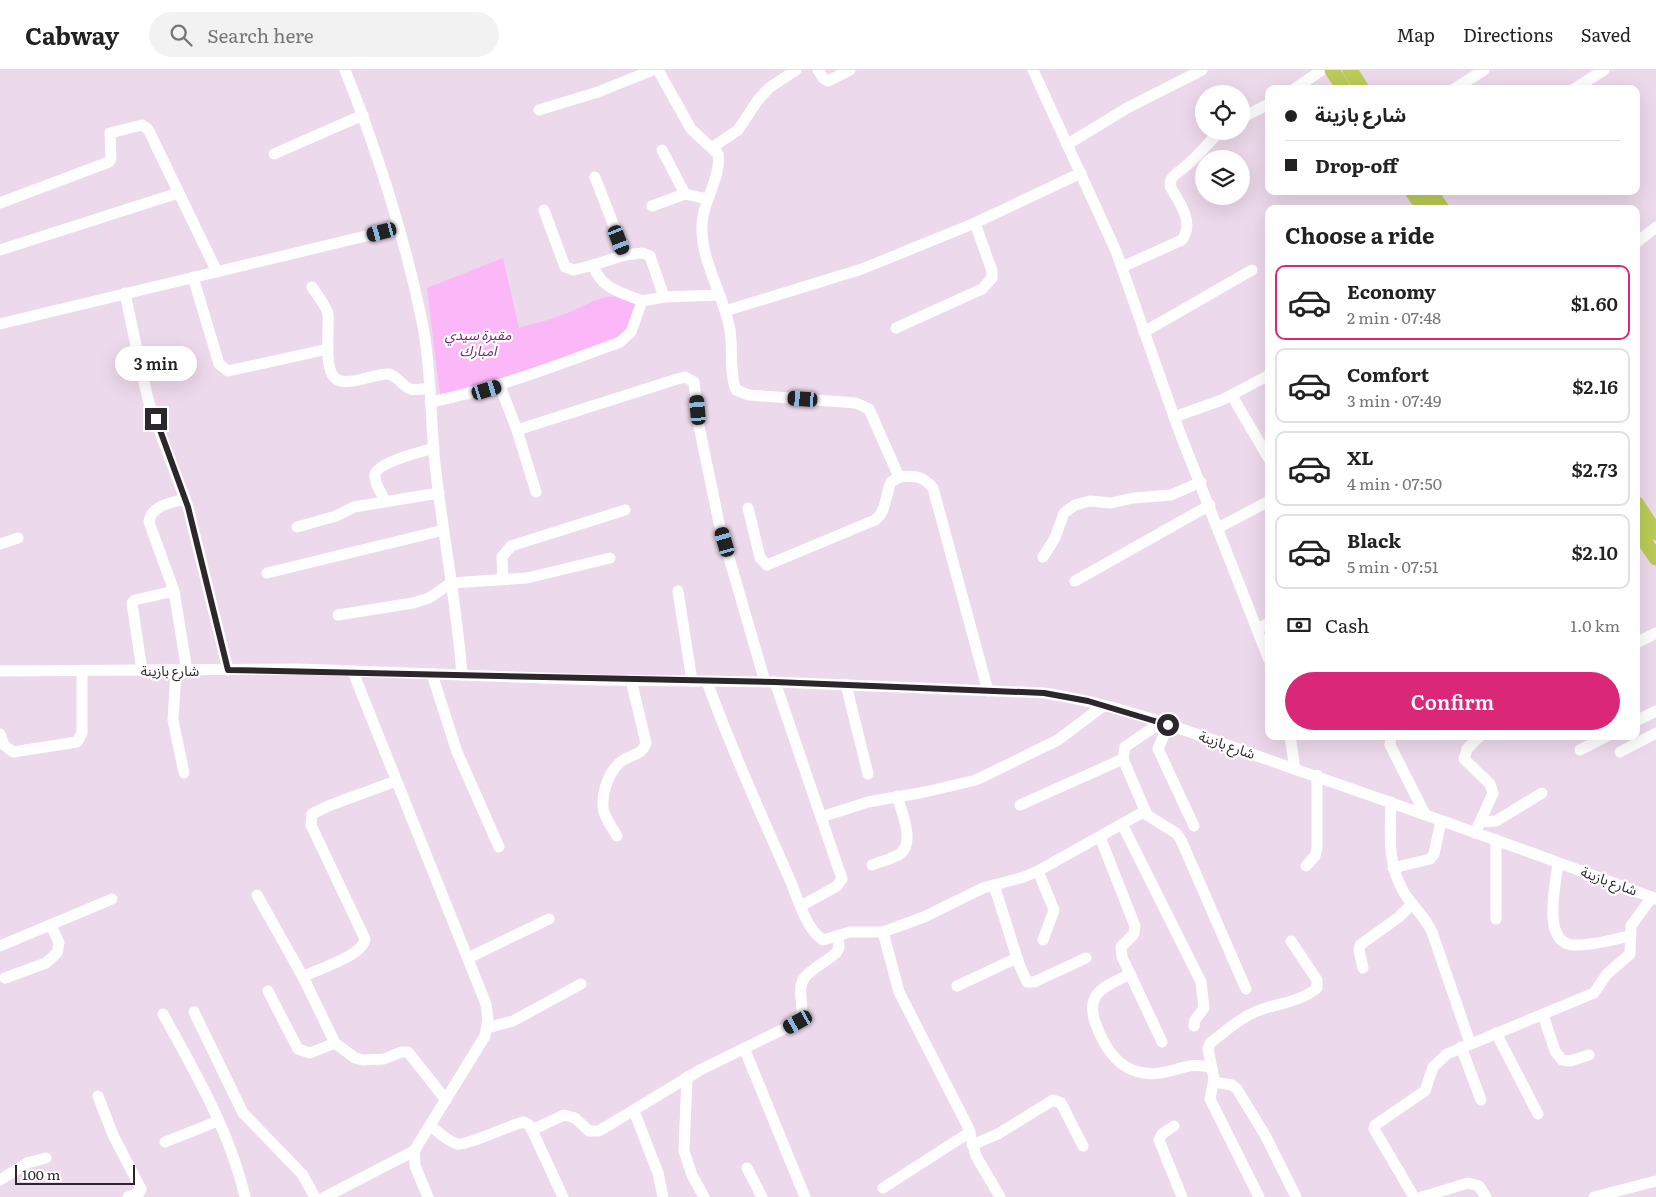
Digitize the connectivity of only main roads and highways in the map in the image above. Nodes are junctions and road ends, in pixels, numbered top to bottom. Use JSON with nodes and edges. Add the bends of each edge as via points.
{"nodes":[{"id":1,"x":1332,"y":70,"type":"edge"},
{"id":2,"x":1350,"y":70,"type":"edge"},
{"id":3,"x":1341,"y":85,"type":"edge"},
{"id":4,"x":1359,"y":85,"type":"edge"},
{"id":5,"x":1640,"y":519,"type":"edge"},
{"id":6,"x":1646,"y":542,"type":"edge"},
{"id":7,"x":1656,"y":558,"type":"edge"}],
"edges":[{"from":1,"to":3,"type":"highway"},
{"from":2,"to":4,"type":"highway"},
{"from":5,"to":6,"type":"highway"},
{"from":6,"to":7,"type":"highway"}]}
